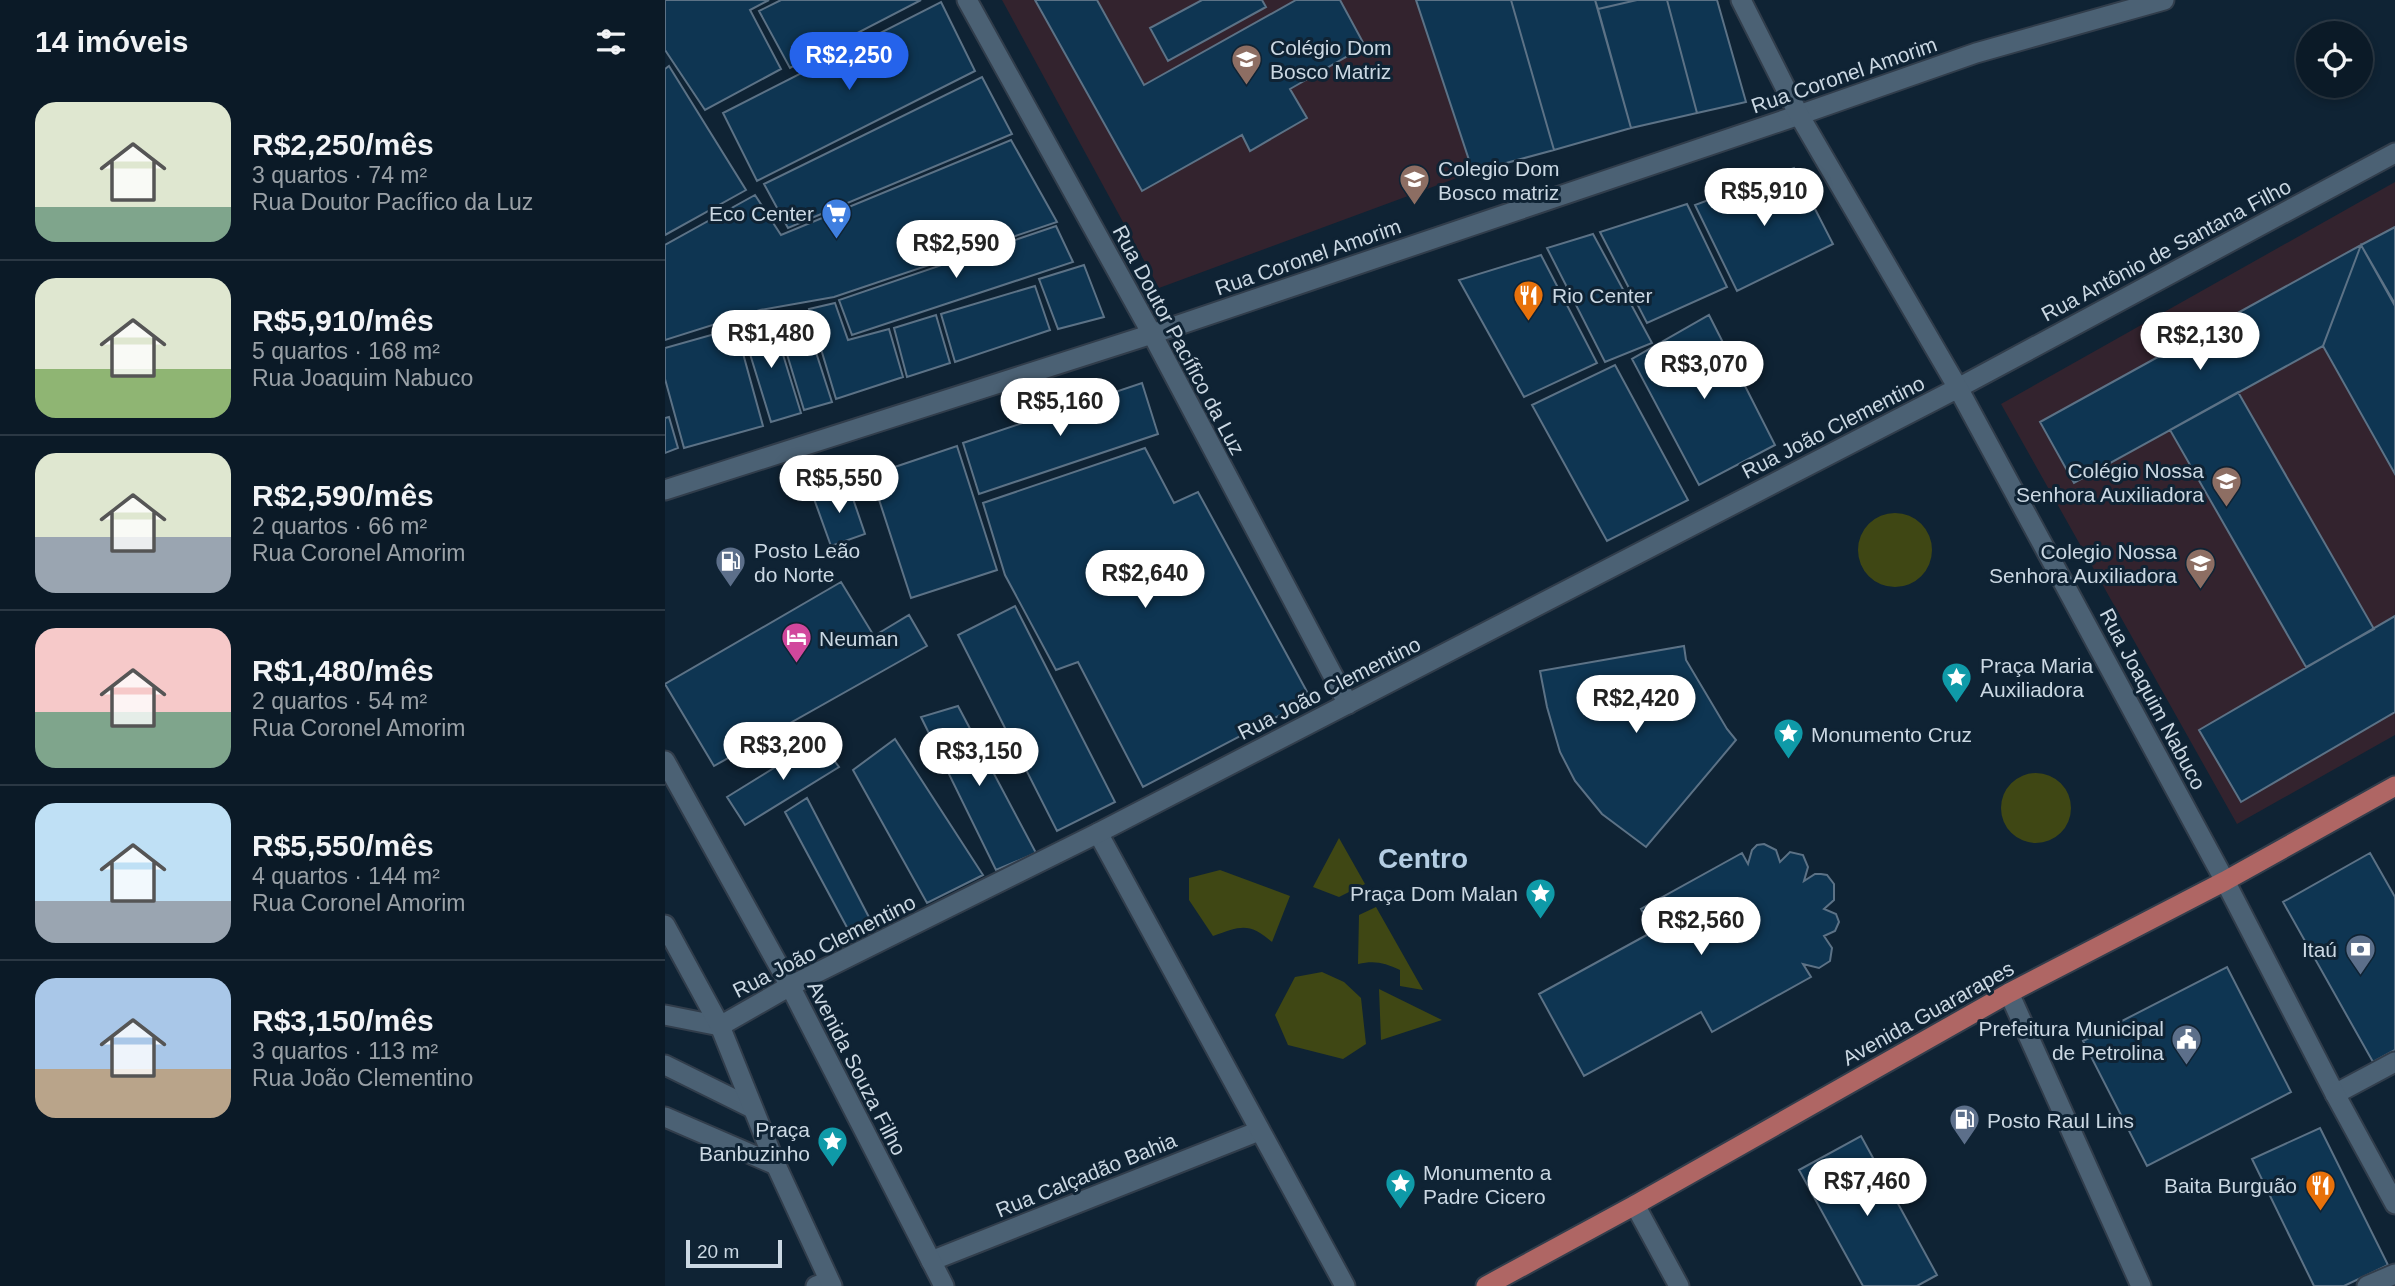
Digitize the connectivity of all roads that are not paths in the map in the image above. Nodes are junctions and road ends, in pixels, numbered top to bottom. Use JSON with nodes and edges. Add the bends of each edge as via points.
{"nodes":[{"id":1,"x":967,"y":0,"type":"edge"},
{"id":2,"x":1741,"y":0,"type":"edge"},
{"id":3,"x":2164,"y":0,"type":"edge"},
{"id":4,"x":1799,"y":115,"type":"junction"},
{"id":5,"x":2395,"y":153,"type":"edge"},
{"id":6,"x":1151,"y":334,"type":"junction"},
{"id":7,"x":1958,"y":388,"type":"junction"},
{"id":8,"x":665,"y":490,"type":"edge"},
{"id":9,"x":1348,"y":704,"type":"junction"},
{"id":10,"x":665,"y":761,"type":"edge"},
{"id":11,"x":2395,"y":786,"type":"edge"},
{"id":12,"x":1098,"y":833,"type":"junction"},
{"id":13,"x":2225,"y":881,"type":"junction"},
{"id":14,"x":665,"y":925,"type":"edge"},
{"id":15,"x":790,"y":986,"type":"junction"},
{"id":16,"x":2009,"y":993,"type":"junction"},
{"id":17,"x":665,"y":1015,"type":"edge"},
{"id":18,"x":720,"y":1026,"type":"junction"},
{"id":19,"x":2395,"y":1062,"type":"edge"},
{"id":20,"x":665,"y":1065,"type":"edge"},
{"id":21,"x":2335,"y":1094,"type":"junction"},
{"id":22,"x":752,"y":1108,"type":"junction"},
{"id":23,"x":665,"y":1117,"type":"edge"},
{"id":24,"x":1259,"y":1131,"type":"junction"},
{"id":25,"x":776,"y":1165,"type":"junction"},
{"id":26,"x":2395,"y":1204,"type":"edge"},
{"id":27,"x":1635,"y":1205,"type":"junction"},
{"id":28,"x":931,"y":1261,"type":"junction"},
{"id":29,"x":2395,"y":1274,"type":"edge"},
{"id":30,"x":826,"y":1284,"type":"edge"},
{"id":31,"x":944,"y":1286,"type":"edge"},
{"id":32,"x":1345,"y":1286,"type":"edge"},
{"id":33,"x":1486,"y":1286,"type":"edge"},
{"id":34,"x":1679,"y":1286,"type":"edge"},
{"id":35,"x":2141,"y":1286,"type":"edge"},
{"id":36,"x":2367,"y":1286,"type":"edge"}],
"edges":[{"from":1,"to":6,"type":"street","name":"Rua Doutor Pacífico da Luz"},
{"from":2,"to":4,"type":"street","name":"Rua Joaquim Nabuco"},
{"from":3,"to":4,"type":"street","name":"Rua Coronel Amorim","via":[[1976,53]]},
{"from":4,"to":6,"type":"street","name":"Rua Coronel Amorim"},
{"from":4,"to":7,"type":"street","name":"Rua Joaquim Nabuco"},
{"from":5,"to":7,"type":"street","name":"Rua Antônio de Santana Filho"},
{"from":6,"to":8,"type":"street","name":"Rua Coronel Amorim"},
{"from":6,"to":9,"type":"street","name":"Rua Doutor Pacífico da Luz"},
{"from":7,"to":9,"type":"street","name":"Rua João Clementino"},
{"from":7,"to":13,"type":"street","name":"Rua Joaquim Nabuco"},
{"from":9,"to":12,"type":"street","name":"Rua João Clementino"},
{"from":10,"to":15,"type":"street","name":"Avenida Souza Filho"},
{"from":11,"to":13,"type":"main road","name":"Avenida Guararapes"},
{"from":12,"to":15,"type":"street","name":"Rua João Clementino"},
{"from":12,"to":24,"type":"street"},
{"from":13,"to":16,"type":"main road","name":"Avenida Guararapes"},
{"from":13,"to":21,"type":"street","name":"Rua Joaquim Nabuco"},
{"from":14,"to":18,"type":"street"},
{"from":15,"to":18,"type":"street","name":"Rua João Clementino"},
{"from":15,"to":28,"type":"street","name":"Avenida Souza Filho"},
{"from":16,"to":27,"type":"main road","name":"Avenida Guararapes"},
{"from":16,"to":35,"type":"street"},
{"from":17,"to":18,"type":"street"},
{"from":18,"to":22,"type":"street"},
{"from":19,"to":21,"type":"street"},
{"from":20,"to":22,"type":"street"},
{"from":21,"to":26,"type":"street","name":"Rua Joaquim Nabuco"},
{"from":22,"to":25,"type":"street"},
{"from":23,"to":25,"type":"street"},
{"from":24,"to":28,"type":"street","name":"Rua Calçadão Bahia"},
{"from":24,"to":32,"type":"street"},
{"from":25,"to":30,"type":"street"},
{"from":27,"to":33,"type":"main road","name":"Avenida Guararapes"},
{"from":27,"to":34,"type":"street"},
{"from":28,"to":31,"type":"street","name":"Avenida Souza Filho"},
{"from":29,"to":36,"type":"street"}]}
